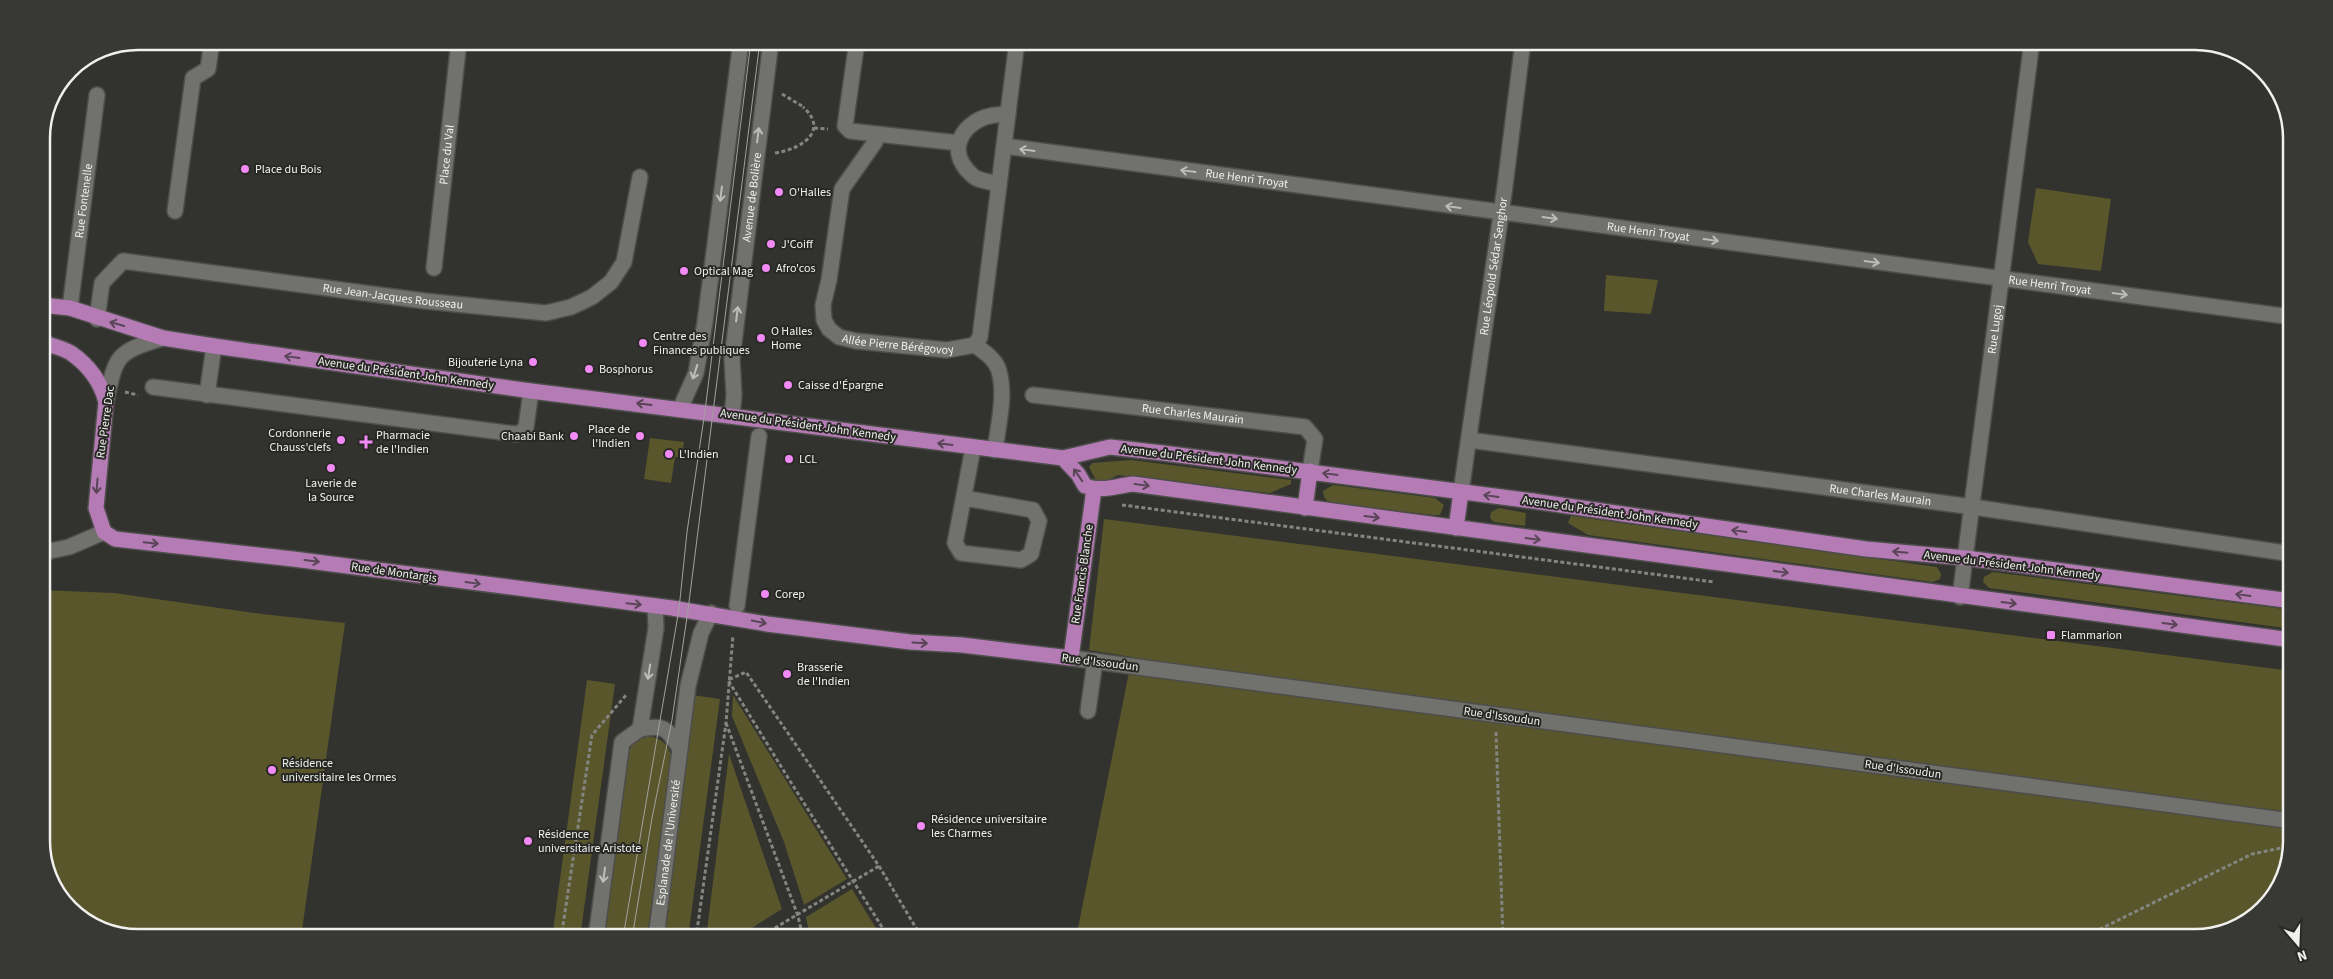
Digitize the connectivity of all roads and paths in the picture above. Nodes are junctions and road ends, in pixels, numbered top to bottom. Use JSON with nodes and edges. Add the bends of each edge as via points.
{"nodes":[{"id":1,"x":211,"y":50,"type":"edge"},
{"id":2,"x":458,"y":50,"type":"edge"},
{"id":3,"x":740,"y":50,"type":"edge"},
{"id":4,"x":770,"y":50,"type":"edge"},
{"id":5,"x":852,"y":50,"type":"edge"},
{"id":6,"x":1015,"y":50,"type":"edge"},
{"id":7,"x":1522,"y":50,"type":"edge"},
{"id":8,"x":2031,"y":50,"type":"edge"},
{"id":9,"x":97,"y":95,"type":"dead end"},
{"id":10,"x":790,"y":98,"type":"dead end"},
{"id":11,"x":1008,"y":116,"type":"junction"},
{"id":12,"x":876,"y":135,"type":"junction"},
{"id":13,"x":959,"y":143,"type":"junction"},
{"id":14,"x":1004,"y":146,"type":"junction"},
{"id":15,"x":780,"y":152,"type":"dead end"},
{"id":16,"x":640,"y":177,"type":"dead end"},
{"id":17,"x":999,"y":184,"type":"junction"},
{"id":18,"x":175,"y":212,"type":"dead end"},
{"id":19,"x":1502,"y":212,"type":"junction"},
{"id":20,"x":434,"y":268,"type":"dead end"},
{"id":21,"x":2001,"y":278,"type":"junction"},
{"id":22,"x":50,"y":307,"type":"edge"},
{"id":23,"x":70,"y":308,"type":"junction"},
{"id":24,"x":2283,"y":316,"type":"edge"},
{"id":25,"x":97,"y":319,"type":"junction"},
{"id":26,"x":163,"y":338,"type":"junction"},
{"id":27,"x":50,"y":345,"type":"edge"},
{"id":28,"x":975,"y":345,"type":"junction"},
{"id":29,"x":214,"y":346,"type":"junction"},
{"id":30,"x":153,"y":387,"type":"dead end"},
{"id":31,"x":531,"y":391,"type":"junction"},
{"id":32,"x":207,"y":395,"type":"junction"},
{"id":33,"x":1033,"y":395,"type":"dead end"},
{"id":34,"x":106,"y":402,"type":"junction"},
{"id":35,"x":680,"y":409,"type":"junction"},
{"id":36,"x":732,"y":415,"type":"junction"},
{"id":37,"x":759,"y":436,"type":"dead end"},
{"id":38,"x":1469,"y":440,"type":"junction"},
{"id":39,"x":974,"y":448,"type":"junction"},
{"id":40,"x":995,"y":450,"type":"junction"},
{"id":41,"x":1063,"y":458,"type":"junction"},
{"id":42,"x":1310,"y":471,"type":"junction"},
{"id":43,"x":1094,"y":489,"type":"junction"},
{"id":44,"x":1461,"y":492,"type":"junction"},
{"id":45,"x":964,"y":498,"type":"junction"},
{"id":46,"x":1121,"y":505,"type":"dead end"},
{"id":47,"x":1305,"y":508,"type":"junction"},
{"id":48,"x":1973,"y":508,"type":"junction"},
{"id":49,"x":1456,"y":528,"type":"junction"},
{"id":50,"x":104,"y":532,"type":"junction"},
{"id":51,"x":50,"y":552,"type":"edge"},
{"id":52,"x":2283,"y":553,"type":"edge"},
{"id":53,"x":1966,"y":558,"type":"junction"},
{"id":54,"x":1724,"y":584,"type":"dead end"},
{"id":55,"x":1960,"y":597,"type":"junction"},
{"id":56,"x":2283,"y":600,"type":"edge"},
{"id":57,"x":655,"y":606,"type":"junction"},
{"id":58,"x":737,"y":606,"type":"dead end"},
{"id":59,"x":711,"y":613,"type":"junction"},
{"id":60,"x":734,"y":635,"type":"dead end"},
{"id":61,"x":2283,"y":639,"type":"edge"},
{"id":62,"x":1071,"y":658,"type":"junction"},
{"id":63,"x":1095,"y":661,"type":"junction"},
{"id":64,"x":728,"y":680,"type":"junction"},
{"id":65,"x":630,"y":687,"type":"dead end"},
{"id":66,"x":1088,"y":711,"type":"dead end"},
{"id":67,"x":726,"y":723,"type":"junction"},
{"id":68,"x":640,"y":729,"type":"junction"},
{"id":69,"x":1496,"y":731,"type":"dead end"},
{"id":70,"x":679,"y":747,"type":"junction"},
{"id":71,"x":2283,"y":820,"type":"edge"},
{"id":72,"x":2282,"y":848,"type":"edge"},
{"id":73,"x":879,"y":866,"type":"junction"},
{"id":74,"x":854,"y":882,"type":"junction"},
{"id":75,"x":798,"y":916,"type":"junction"},
{"id":76,"x":563,"y":929,"type":"edge"},
{"id":77,"x":597,"y":929,"type":"edge"},
{"id":78,"x":657,"y":929,"type":"edge"},
{"id":79,"x":697,"y":929,"type":"edge"},
{"id":80,"x":774,"y":929,"type":"edge"},
{"id":81,"x":801,"y":929,"type":"edge"},
{"id":82,"x":883,"y":929,"type":"edge"},
{"id":83,"x":917,"y":929,"type":"edge"},
{"id":84,"x":1503,"y":929,"type":"edge"},
{"id":85,"x":2100,"y":929,"type":"edge"}],
"edges":[{"from":1,"to":18,"type":"street","via":[[208,69],[193,78]]},
{"from":2,"to":20,"type":"street","name":"Place du Val"},
{"from":3,"to":35,"type":"street","one_way":true,"via":[[705,322],[696,373]]},
{"from":36,"to":4,"type":"street","name":"Avenue de Bolière","one_way":true,"via":[[732,356]]},
{"from":5,"to":12,"type":"street","via":[[845,126],[850,131]]},
{"from":6,"to":11,"type":"street"},
{"from":7,"to":19,"type":"street","name":"Rue Léopold Sédar Senghor"},
{"from":8,"to":21,"type":"street","name":"Rue Lugoj"},
{"from":9,"to":23,"type":"street","name":"Rue Fontenelle"},
{"from":10,"to":15,"type":"path","via":[[812,115],[814,132],[809,139]]},
{"from":11,"to":13,"type":"street","via":[[999,114],[974,121]]},
{"from":11,"to":14,"type":"street"},
{"from":12,"to":13,"type":"street"},
{"from":12,"to":28,"type":"street","name":"Allée Pierre Bérégovoy","via":[[875,142],[842,189],[823,305],[828,329],[839,337],[856,341],[947,350]]},
{"from":13,"to":17,"type":"street","via":[[964,166],[974,178]]},
{"from":14,"to":17,"type":"street"},
{"from":19,"to":14,"type":"street","name":"Rue Henri Troyat","one_way":true},
{"from":16,"to":25,"type":"street","name":"Rue Jean-Jacques Rousseau","via":[[624,262],[611,282],[592,297],[571,307],[546,313],[425,302],[123,261],[102,283]]},
{"from":17,"to":28,"type":"street","via":[[980,337]]},
{"from":19,"to":21,"type":"street","name":"Rue Henri Troyat","one_way":true},
{"from":19,"to":38,"type":"street","name":"Rue Léopold Sédar Senghor"},
{"from":21,"to":24,"type":"street","name":"Rue Henri Troyat","one_way":true},
{"from":21,"to":48,"type":"street","name":"Rue Lugoj"},
{"from":22,"to":23,"type":"main road","name":"Avenue du Président John Kennedy"},
{"from":23,"to":25,"type":"main road","name":"Avenue du Président John Kennedy"},
{"from":26,"to":25,"type":"main road","name":"Avenue du Président John Kennedy","one_way":true},
{"from":26,"to":29,"type":"main road","name":"Avenue du Président John Kennedy"},
{"from":26,"to":34,"type":"street","name":"Rue Pierre Dac","via":[[138,345],[120,356]]},
{"from":27,"to":34,"type":"main road","via":[[70,352],[99,381]]},
{"from":28,"to":40,"type":"street","via":[[991,358],[999,370],[1001,390]]},
{"from":31,"to":29,"type":"main road","name":"Avenue du Président John Kennedy","one_way":true},
{"from":29,"to":32,"type":"street"},
{"from":30,"to":32,"type":"street"},
{"from":31,"to":32,"type":"street","via":[[526,427],[516,434]]},
{"from":35,"to":31,"type":"main road","name":"Avenue du Président John Kennedy","one_way":true},
{"from":33,"to":42,"type":"street","name":"Rue Charles Maurain","via":[[1305,426],[1316,440]]},
{"from":34,"to":50,"type":"main road","name":"Rue Pierre Dac","one_way":true,"via":[[96,508]]},
{"from":35,"to":36,"type":"main road","name":"Avenue du Président John Kennedy"},
{"from":39,"to":36,"type":"main road","name":"Avenue du Président John Kennedy","one_way":true},
{"from":37,"to":58,"type":"street"},
{"from":38,"to":44,"type":"street","name":"Rue Léopold Sédar Senghor"},
{"from":38,"to":48,"type":"street","name":"Rue Charles Maurain"},
{"from":39,"to":40,"type":"main road","name":"Avenue du Président John Kennedy"},
{"from":39,"to":45,"type":"street"},
{"from":40,"to":41,"type":"main road","name":"Avenue du Président John Kennedy"},
{"from":41,"to":42,"type":"main road","name":"Avenue du Président John Kennedy","via":[[1110,447]]},
{"from":43,"to":41,"type":"main road","one_way":true,"via":[[1085,486]]},
{"from":44,"to":42,"type":"main road","name":"Avenue du Président John Kennedy","one_way":true},
{"from":42,"to":47,"type":"main road"},
{"from":43,"to":47,"type":"main road","one_way":true,"via":[[1133,484]]},
{"from":43,"to":62,"type":"main road","name":"Rue Francis Blanche"},
{"from":44,"to":49,"type":"main road"},
{"from":53,"to":44,"type":"main road","name":"Avenue du Président John Kennedy","one_way":true,"via":[[1866,549]]},
{"from":45,"to":45,"type":"street","via":[[955,543],[962,553],[1021,560],[1031,554],[1039,521],[1034,510]]},
{"from":46,"to":54,"type":"path"},
{"from":47,"to":49,"type":"main road","one_way":true},
{"from":48,"to":52,"type":"street","name":"Rue Charles Maurain"},
{"from":48,"to":53,"type":"street","name":"Rue Lugoj"},
{"from":49,"to":55,"type":"main road","one_way":true},
{"from":50,"to":51,"type":"street","via":[[69,548]]},
{"from":50,"to":57,"type":"main road","name":"Rue de Montargis","one_way":true,"via":[[115,539]]},
{"from":53,"to":55,"type":"street","name":"Rue Lugoj"},
{"from":56,"to":53,"type":"main road","name":"Avenue du Président John Kennedy","one_way":true},
{"from":55,"to":61,"type":"main road","one_way":true},
{"from":57,"to":59,"type":"main road","name":"Rue de Montargis"},
{"from":57,"to":68,"type":"street","one_way":true,"via":[[656,628]]},
{"from":59,"to":62,"type":"main road","name":"Rue d'Issoudun","one_way":true,"via":[[767,624],[890,640]]},
{"from":59,"to":70,"type":"street","name":"Esplanade de l'Université","via":[[701,633],[690,677]]},
{"from":60,"to":64,"type":"path"},
{"from":62,"to":63,"type":"street","name":"Rue d'Issoudun"},
{"from":63,"to":66,"type":"street"},
{"from":63,"to":71,"type":"street","name":"Rue d'Issoudun"},
{"from":64,"to":67,"type":"path"},
{"from":64,"to":73,"type":"path","via":[[746,672]]},
{"from":64,"to":74,"type":"path"},
{"from":65,"to":76,"type":"path","via":[[624,699],[592,734]]},
{"from":67,"to":75,"type":"path"},
{"from":67,"to":79,"type":"path"},
{"from":68,"to":70,"type":"street","via":[[659,726],[669,732]]},
{"from":68,"to":77,"type":"street","one_way":true,"via":[[622,742]]},
{"from":69,"to":84,"type":"path"},
{"from":70,"to":78,"type":"street","name":"Esplanade de l'Université"},
{"from":72,"to":85,"type":"path","via":[[2252,854]]},
{"from":73,"to":74,"type":"path"},
{"from":73,"to":83,"type":"path"},
{"from":74,"to":75,"type":"path"},
{"from":74,"to":82,"type":"path"},
{"from":75,"to":80,"type":"path"},
{"from":75,"to":81,"type":"path"}]}
